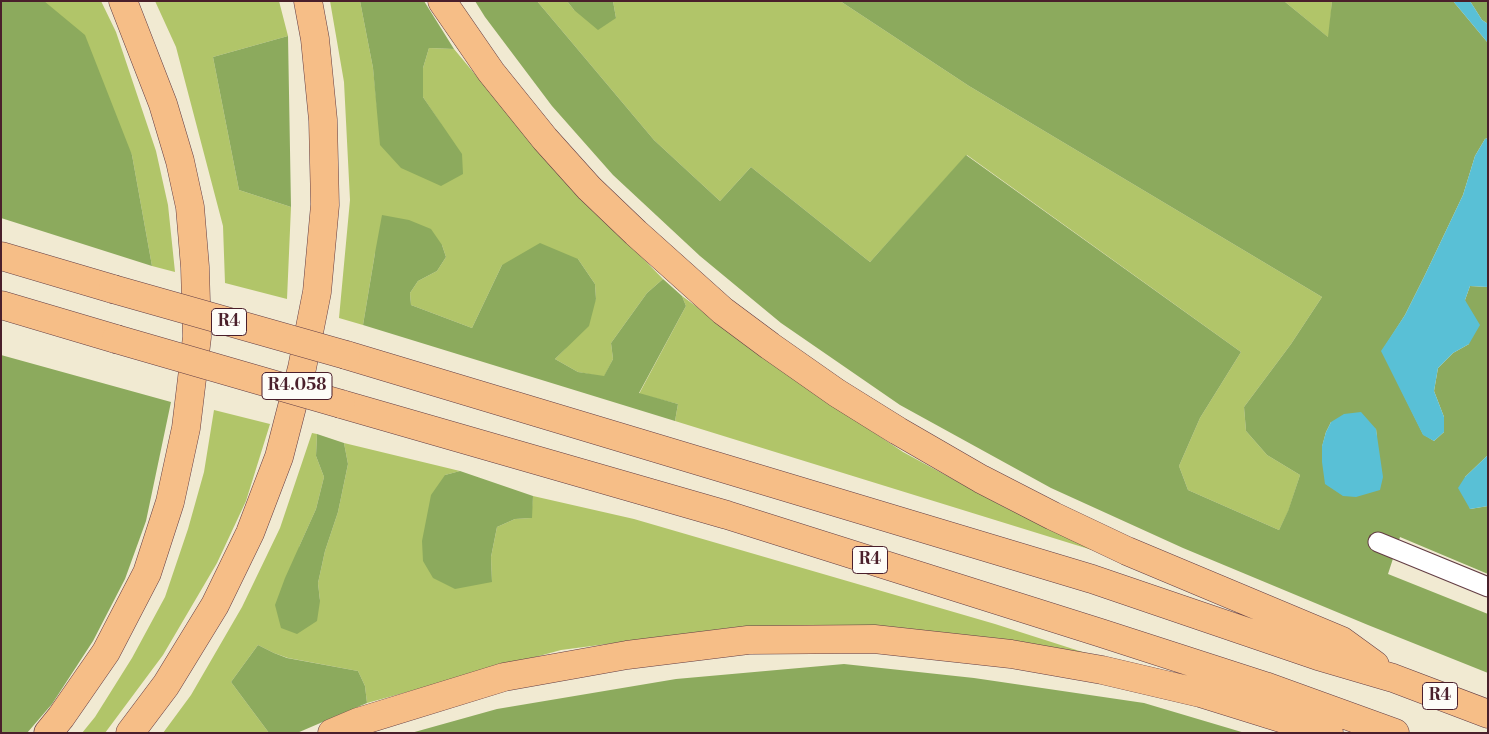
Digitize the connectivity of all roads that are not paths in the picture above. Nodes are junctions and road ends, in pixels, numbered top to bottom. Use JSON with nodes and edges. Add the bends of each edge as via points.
{"nodes":[{"id":1,"x":123,"y":1,"type":"edge"},
{"id":2,"x":308,"y":1,"type":"edge"},
{"id":3,"x":442,"y":1,"type":"edge"},
{"id":4,"x":1,"y":256,"type":"edge"},
{"id":5,"x":1,"y":305,"type":"edge"},
{"id":6,"x":1378,"y":542,"type":"dead end"},
{"id":7,"x":1488,"y":587,"type":"edge"},
{"id":8,"x":1393,"y":678,"type":"junction"},
{"id":9,"x":1488,"y":714,"type":"edge"},
{"id":10,"x":48,"y":733,"type":"edge"},
{"id":11,"x":130,"y":733,"type":"edge"},
{"id":12,"x":332,"y":733,"type":"edge"},
{"id":13,"x":1329,"y":733,"type":"edge"},
{"id":14,"x":1394,"y":733,"type":"edge"}],
"edges":[{"from":1,"to":10,"type":"highway","via":[[163,104],[180,161],[190,207],[197,337],[186,428],[170,502],[147,572],[106,652]]},
{"from":2,"to":11,"type":"highway","number":"R4.058","via":[[324,120],[324,205],[318,292],[302,368],[279,457],[250,533],[215,605],[166,685]]},
{"from":3,"to":8,"type":"highway","via":[[492,72],[589,188],[723,310],[777,352],[898,432],[981,479],[1127,551],[1342,642]]},
{"from":4,"to":8,"type":"highway","number":"R4","bridge":true,"via":[[346,355],[1092,579],[1318,656]]},
{"from":5,"to":14,"type":"highway","number":"R4","bridge":true,"via":[[736,518],[1256,683]]},
{"from":6,"to":7,"type":"street"},
{"from":8,"to":9,"type":"highway","number":"R4"},
{"from":12,"to":13,"type":"highway","via":[[504,677],[618,657],[748,640],[864,639],[1011,654],[1102,670],[1200,693]]}]}
